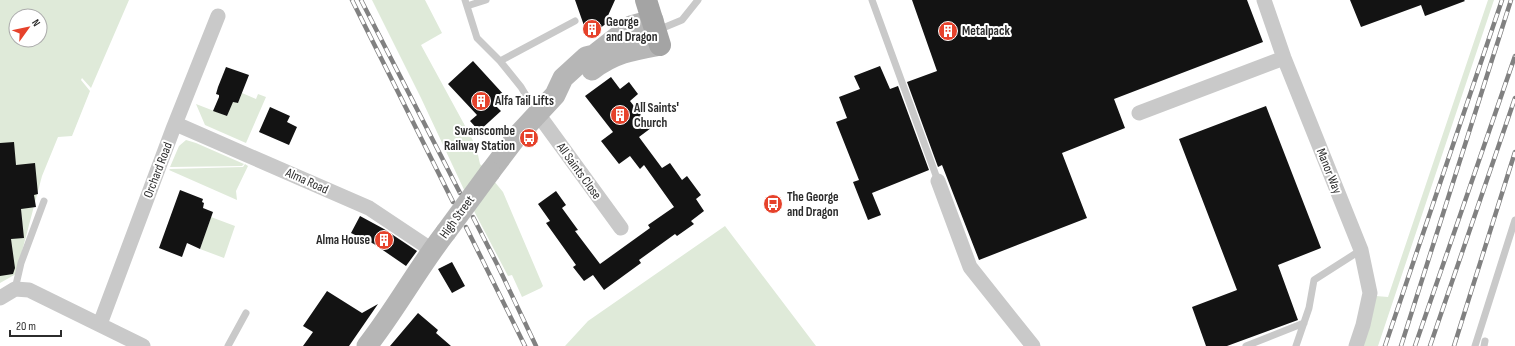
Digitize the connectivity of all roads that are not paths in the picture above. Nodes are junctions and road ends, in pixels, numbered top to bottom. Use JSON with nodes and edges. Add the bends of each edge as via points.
{"nodes":[{"id":1,"x":486,"y":0,"type":"edge"},
{"id":2,"x":698,"y":0,"type":"edge"},
{"id":3,"x":872,"y":0,"type":"edge"},
{"id":4,"x":1264,"y":0,"type":"edge"},
{"id":5,"x":466,"y":3,"type":"edge"},
{"id":6,"x":218,"y":16,"type":"dead end"},
{"id":7,"x":652,"y":20,"type":"edge"},
{"id":8,"x":575,"y":21,"type":"dead end"},
{"id":9,"x":1284,"y":58,"type":"junction"},
{"id":10,"x":500,"y":61,"type":"junction"},
{"id":11,"x":555,"y":95,"type":"junction"},
{"id":12,"x":1139,"y":113,"type":"dead end"},
{"id":13,"x":538,"y":114,"type":"junction"},
{"id":14,"x":176,"y":124,"type":"junction"},
{"id":15,"x":938,"y":181,"type":"joint"},
{"id":16,"x":44,"y":201,"type":"dead end"},
{"id":17,"x":1515,"y":220,"type":"edge"},
{"id":18,"x":621,"y":228,"type":"dead end"},
{"id":19,"x":432,"y":250,"type":"junction"},
{"id":20,"x":1361,"y":250,"type":"junction"},
{"id":21,"x":15,"y":289,"type":"junction"},
{"id":22,"x":0,"y":298,"type":"edge"},
{"id":23,"x":246,"y":313,"type":"dead end"},
{"id":24,"x":1304,"y":323,"type":"junction"},
{"id":25,"x":100,"y":324,"type":"junction"},
{"id":26,"x":142,"y":346,"type":"edge"},
{"id":27,"x":228,"y":346,"type":"edge"},
{"id":28,"x":368,"y":346,"type":"edge"},
{"id":29,"x":1033,"y":346,"type":"edge"},
{"id":30,"x":1246,"y":346,"type":"edge"},
{"id":31,"x":1296,"y":346,"type":"edge"},
{"id":32,"x":1356,"y":346,"type":"edge"},
{"id":33,"x":1475,"y":346,"type":"edge"}],
"edges":[{"from":1,"to":5,"type":"lane"},
{"from":2,"to":7,"type":"lane","via":[[682,20]]},
{"from":3,"to":15,"type":"lane"},
{"from":4,"to":9,"type":"street","name":"Manor Way"},
{"from":5,"to":10,"type":"lane","via":[[477,38]]},
{"from":6,"to":14,"type":"street","name":"Orchard Road"},
{"from":7,"to":11,"type":"main road","name":"High Street","via":[[631,50],[612,57],[569,90]]},
{"from":7,"to":11,"type":"main road","name":"High Street","via":[[590,48],[586,57],[563,78]]},
{"from":8,"to":10,"type":"lane"},
{"from":9,"to":12,"type":"street"},
{"from":9,"to":20,"type":"street","name":"Manor Way"},
{"from":10,"to":13,"type":"lane"},
{"from":11,"to":13,"type":"main road","name":"High Street"},
{"from":13,"to":18,"type":"street","name":"All Saints Close"},
{"from":13,"to":19,"type":"main road","name":"High Street","bridge":true,"via":[[511,144]]},
{"from":14,"to":19,"type":"street","name":"Alma Road","via":[[369,208]]},
{"from":14,"to":25,"type":"street","name":"Orchard Road"},
{"from":15,"to":29,"type":"street","via":[[970,267]]},
{"from":16,"to":21,"type":"lane","via":[[21,263]]},
{"from":17,"to":33,"type":"lane"},
{"from":19,"to":28,"type":"main road","name":"High Street"},
{"from":20,"to":24,"type":"lane","via":[[1314,280]]},
{"from":20,"to":32,"type":"street","name":"Manor Way","via":[[1370,293]]},
{"from":21,"to":22,"type":"street"},
{"from":21,"to":25,"type":"street","via":[[33,291]]},
{"from":23,"to":27,"type":"lane"},
{"from":24,"to":30,"type":"lane"},
{"from":24,"to":31,"type":"lane"},
{"from":25,"to":26,"type":"street"}]}
